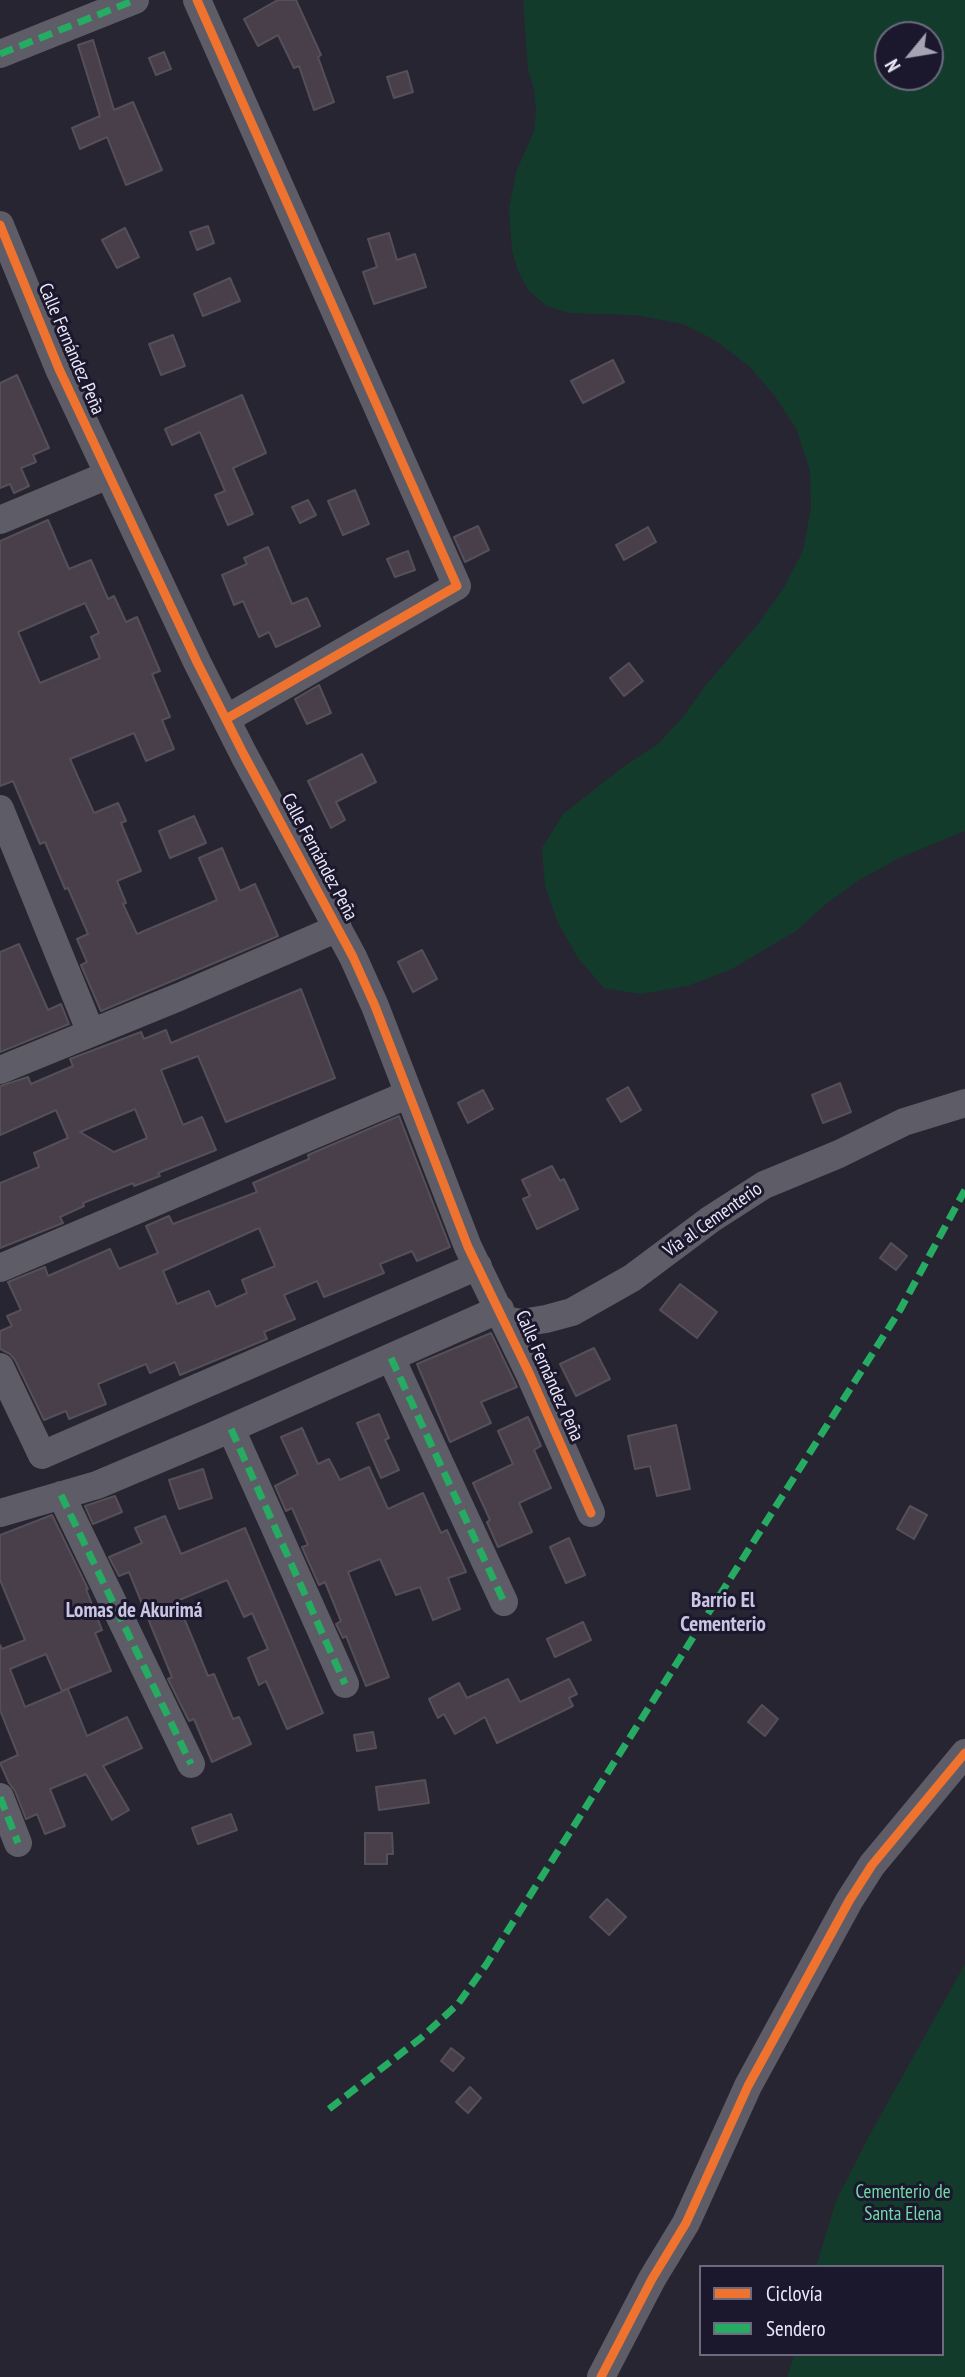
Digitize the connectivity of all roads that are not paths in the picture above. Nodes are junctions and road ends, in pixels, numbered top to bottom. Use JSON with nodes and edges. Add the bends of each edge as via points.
{"nodes":[{"id":1,"x":135,"y":0,"type":"edge"},
{"id":2,"x":197,"y":0,"type":"edge"},
{"id":3,"x":0,"y":54,"type":"edge"},
{"id":4,"x":0,"y":225,"type":"edge"},
{"id":5,"x":108,"y":475,"type":"junction"},
{"id":6,"x":0,"y":520,"type":"edge"},
{"id":7,"x":226,"y":719,"type":"junction"},
{"id":8,"x":0,"y":809,"type":"edge"},
{"id":9,"x":338,"y":928,"type":"junction"},
{"id":10,"x":91,"y":1033,"type":"junction"},
{"id":11,"x":0,"y":1070,"type":"edge"},
{"id":12,"x":409,"y":1094,"type":"junction"},
{"id":13,"x":965,"y":1103,"type":"edge"},
{"id":14,"x":478,"y":1266,"type":"junction"},
{"id":15,"x":0,"y":1268,"type":"edge"},
{"id":16,"x":502,"y":1314,"type":"junction"},
{"id":17,"x":391,"y":1357,"type":"junction"},
{"id":18,"x":0,"y":1367,"type":"edge"},
{"id":19,"x":231,"y":1429,"type":"junction"},
{"id":20,"x":61,"y":1495,"type":"junction"},
{"id":21,"x":0,"y":1513,"type":"edge"},
{"id":22,"x":591,"y":1513,"type":"dead end"},
{"id":23,"x":504,"y":1602,"type":"dead end"},
{"id":24,"x":345,"y":1684,"type":"dead end"},
{"id":25,"x":965,"y":1753,"type":"edge"},
{"id":26,"x":191,"y":1764,"type":"dead end"},
{"id":27,"x":0,"y":1797,"type":"edge"},
{"id":28,"x":18,"y":1843,"type":"dead end"},
{"id":29,"x":601,"y":2377,"type":"edge"}],
"edges":[{"from":1,"to":3,"type":"street"},
{"from":2,"to":7,"type":"street","via":[[457,586]]},
{"from":4,"to":5,"type":"street","name":"Calle Fernández Peña"},
{"from":5,"to":6,"type":"street"},
{"from":5,"to":7,"type":"street","name":"Calle Fernández Peña"},
{"from":7,"to":9,"type":"street","name":"Calle Fernández Peña"},
{"from":8,"to":10,"type":"street"},
{"from":9,"to":10,"type":"street"},
{"from":9,"to":12,"type":"street","name":"Calle Fernández Peña"},
{"from":10,"to":11,"type":"street"},
{"from":12,"to":14,"type":"street","name":"Calle Fernández Peña"},
{"from":12,"to":15,"type":"street"},
{"from":13,"to":16,"type":"street","name":"Vía al Cementerio","via":[[904,1122],[764,1185],[632,1278],[572,1312],[522,1323]]},
{"from":14,"to":16,"type":"street","name":"Calle Fernández Peña"},
{"from":14,"to":18,"type":"street","via":[[42,1455]]},
{"from":16,"to":17,"type":"street"},
{"from":16,"to":22,"type":"street","name":"Calle Fernández Peña"},
{"from":17,"to":19,"type":"street"},
{"from":17,"to":23,"type":"street"},
{"from":19,"to":20,"type":"street","via":[[97,1485]]},
{"from":19,"to":24,"type":"street"},
{"from":20,"to":21,"type":"street"},
{"from":20,"to":26,"type":"street"},
{"from":25,"to":29,"type":"street","via":[[872,1865],[849,1901],[748,2086],[686,2223]]},
{"from":27,"to":28,"type":"street"}]}
